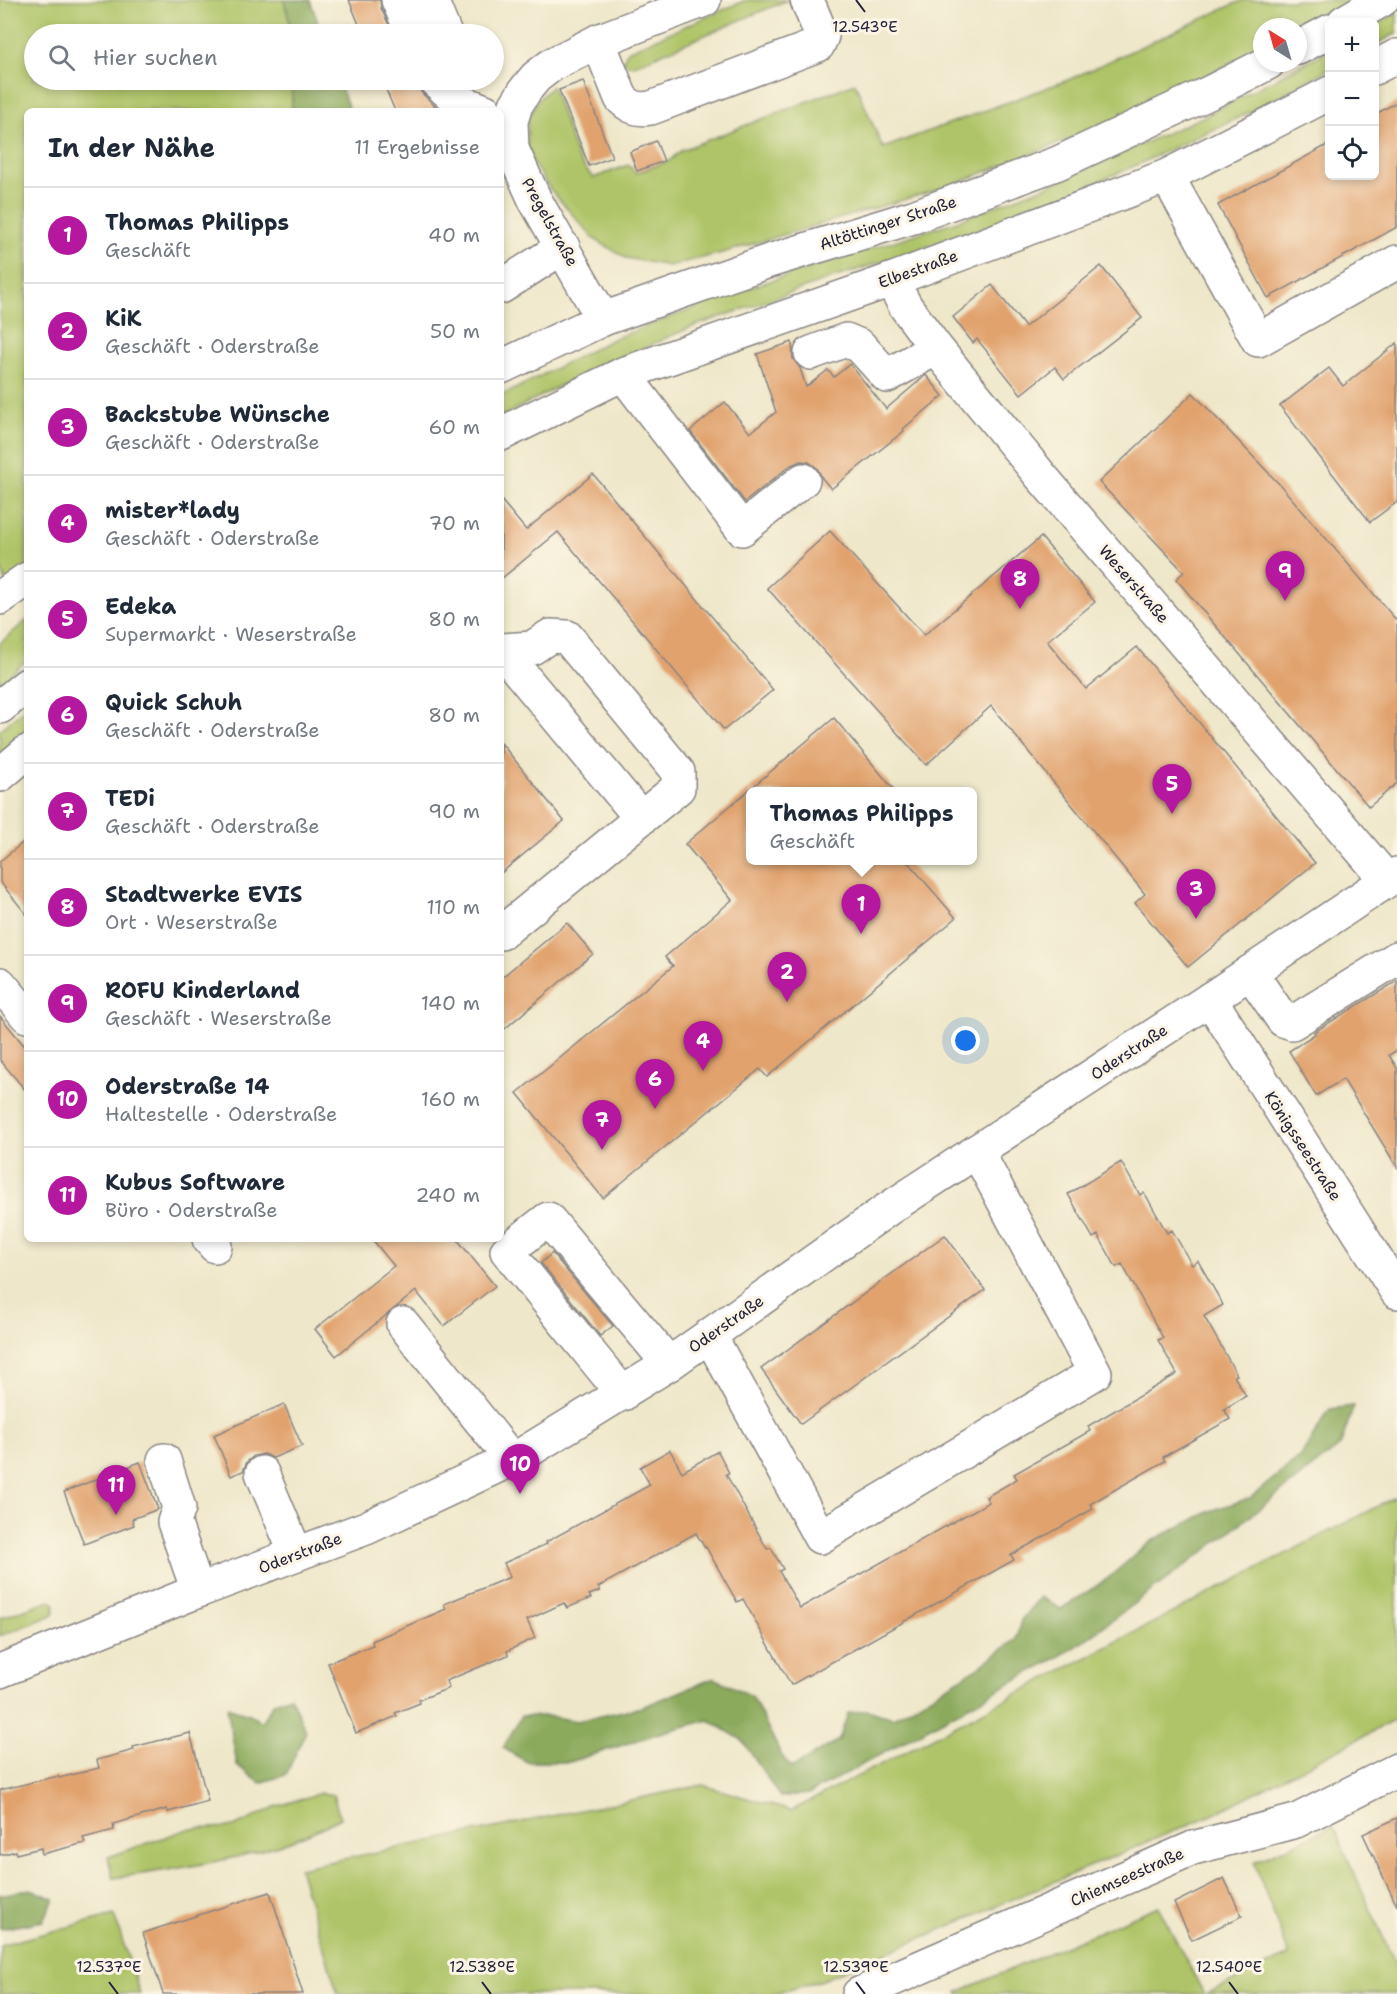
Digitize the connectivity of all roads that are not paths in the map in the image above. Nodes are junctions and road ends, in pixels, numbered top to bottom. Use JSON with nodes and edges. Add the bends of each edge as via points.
{"nodes":[{"id":1,"x":398,"y":0,"type":"edge"},
{"id":2,"x":431,"y":0,"type":"edge"},
{"id":3,"x":704,"y":0,"type":"edge"},
{"id":4,"x":807,"y":0,"type":"edge"},
{"id":5,"x":1382,"y":0,"type":"edge"},
{"id":6,"x":1351,"y":18,"type":"edge"},
{"id":7,"x":409,"y":24,"type":"edge"},
{"id":8,"x":441,"y":24,"type":"edge"},
{"id":9,"x":1325,"y":33,"type":"edge"},
{"id":10,"x":598,"y":41,"type":"junction"},
{"id":11,"x":1307,"y":43,"type":"edge"},
{"id":12,"x":1397,"y":56,"type":"edge"},
{"id":13,"x":1379,"y":65,"type":"edge"},
{"id":14,"x":1253,"y":71,"type":"edge"},
{"id":15,"x":446,"y":90,"type":"edge"},
{"id":16,"x":1325,"y":95,"type":"edge"},
{"id":17,"x":487,"y":107,"type":"edge"},
{"id":18,"x":504,"y":136,"type":"edge"},
{"id":19,"x":1167,"y":176,"type":"junction"},
{"id":20,"x":563,"y":246,"type":"junction"},
{"id":21,"x":1397,"y":262,"type":"edge"},
{"id":22,"x":891,"y":280,"type":"junction"},
{"id":23,"x":504,"y":285,"type":"edge"},
{"id":24,"x":603,"y":319,"type":"junction"},
{"id":25,"x":936,"y":348,"type":"junction"},
{"id":26,"x":811,"y":353,"type":"dead end"},
{"id":27,"x":504,"y":366,"type":"edge"},
{"id":28,"x":623,"y":374,"type":"junction"},
{"id":29,"x":504,"y":433,"type":"edge"},
{"id":30,"x":803,"y":480,"type":"dead end"},
{"id":31,"x":24,"y":581,"type":"edge"},
{"id":32,"x":0,"y":598,"type":"edge"},
{"id":33,"x":504,"y":650,"type":"edge"},
{"id":34,"x":504,"y":654,"type":"edge"},
{"id":35,"x":24,"y":687,"type":"edge"},
{"id":36,"x":0,"y":707,"type":"edge"},
{"id":37,"x":24,"y":755,"type":"edge"},
{"id":38,"x":0,"y":775,"type":"edge"},
{"id":39,"x":640,"y":818,"type":"junction"},
{"id":40,"x":1392,"y":877,"type":"edge"},
{"id":41,"x":504,"y":931,"type":"edge"},
{"id":42,"x":1397,"y":958,"type":"edge"},
{"id":43,"x":1250,"y":972,"type":"junction"},
{"id":44,"x":0,"y":984,"type":"edge"},
{"id":45,"x":1210,"y":999,"type":"junction"},
{"id":46,"x":24,"y":1012,"type":"edge"},
{"id":47,"x":977,"y":1151,"type":"junction"},
{"id":48,"x":1397,"y":1292,"type":"edge"},
{"id":49,"x":403,"y":1324,"type":"dead end"},
{"id":50,"x":710,"y":1335,"type":"junction"},
{"id":51,"x":669,"y":1364,"type":"junction"},
{"id":52,"x":623,"y":1394,"type":"junction"},
{"id":53,"x":164,"y":1460,"type":"dead end"},
{"id":54,"x":512,"y":1460,"type":"junction"},
{"id":55,"x":262,"y":1473,"type":"dead end"},
{"id":56,"x":296,"y":1554,"type":"junction"},
{"id":57,"x":198,"y":1591,"type":"junction"},
{"id":58,"x":0,"y":1671,"type":"edge"},
{"id":59,"x":1397,"y":1770,"type":"edge"},
{"id":60,"x":859,"y":1994,"type":"edge"}],
"edges":[{"from":1,"to":7,"type":"street"},
{"from":2,"to":8,"type":"street"},
{"from":3,"to":10,"type":"street","name":"Pregelstraße"},
{"from":4,"to":10,"type":"street","via":[[822,36],[818,45],[651,108],[638,110],[621,98]]},
{"from":5,"to":6,"type":"street"},
{"from":9,"to":11,"type":"street"},
{"from":10,"to":17,"type":"street","name":"Pregelstraße","via":[[536,77],[516,105]]},
{"from":12,"to":13,"type":"street"},
{"from":14,"to":24,"type":"street","name":"Altöttinger Straße","via":[[1058,163],[913,217],[769,261]]},
{"from":15,"to":17,"type":"street","via":[[457,100]]},
{"from":16,"to":19,"type":"street","name":"Elbestraße"},
{"from":18,"to":20,"type":"street","name":"Pregelstraße","via":[[535,200]]},
{"from":19,"to":21,"type":"street","via":[[1258,340]]},
{"from":19,"to":22,"type":"street","name":"Elbestraße"},
{"from":20,"to":23,"type":"street"},
{"from":20,"to":24,"type":"street","name":"Pregelstraße"},
{"from":22,"to":25,"type":"street","name":"Weserstraße"},
{"from":22,"to":28,"type":"street","name":"Elbestraße"},
{"from":24,"to":27,"type":"street","name":"Altöttinger Straße"},
{"from":25,"to":26,"type":"street","via":[[887,376],[860,346],[846,340]]},
{"from":25,"to":40,"type":"street","name":"Weserstraße","via":[[1040,475]]},
{"from":28,"to":29,"type":"street","name":"Elbestraße"},
{"from":28,"to":30,"type":"street","via":[[742,529]]},
{"from":31,"to":32,"type":"street"},
{"from":33,"to":39,"type":"street","via":[[532,648],[550,636],[567,637],[678,772],[678,788]]},
{"from":34,"to":39,"type":"street"},
{"from":35,"to":36,"type":"street"},
{"from":37,"to":38,"type":"street"},
{"from":39,"to":41,"type":"street"},
{"from":40,"to":43,"type":"street","name":"Oderstraße"},
{"from":42,"to":43,"type":"street","via":[[1292,1023],[1283,1020]]},
{"from":43,"to":45,"type":"street","name":"Oderstraße"},
{"from":44,"to":46,"type":"street"},
{"from":45,"to":47,"type":"street","name":"Oderstraße"},
{"from":45,"to":48,"type":"street","name":"Königsseestraße"},
{"from":47,"to":50,"type":"street","name":"Oderstraße"},
{"from":47,"to":50,"type":"street","via":[[1095,1373],[820,1538]]},
{"from":49,"to":54,"type":"street"},
{"from":50,"to":51,"type":"street","name":"Oderstraße"},
{"from":51,"to":52,"type":"street","name":"Oderstraße"},
{"from":51,"to":52,"type":"street","via":[[548,1219],[507,1251]]},
{"from":52,"to":54,"type":"street","name":"Oderstraße"},
{"from":53,"to":57,"type":"street","via":[[179,1508],[174,1522]]},
{"from":54,"to":56,"type":"street","name":"Oderstraße","via":[[366,1528]]},
{"from":55,"to":56,"type":"street"},
{"from":56,"to":57,"type":"street","name":"Oderstraße"},
{"from":57,"to":58,"type":"street","name":"Oderstraße"},
{"from":59,"to":60,"type":"street","name":"Chiemseestraße","via":[[1296,1821],[1193,1848]]}]}
